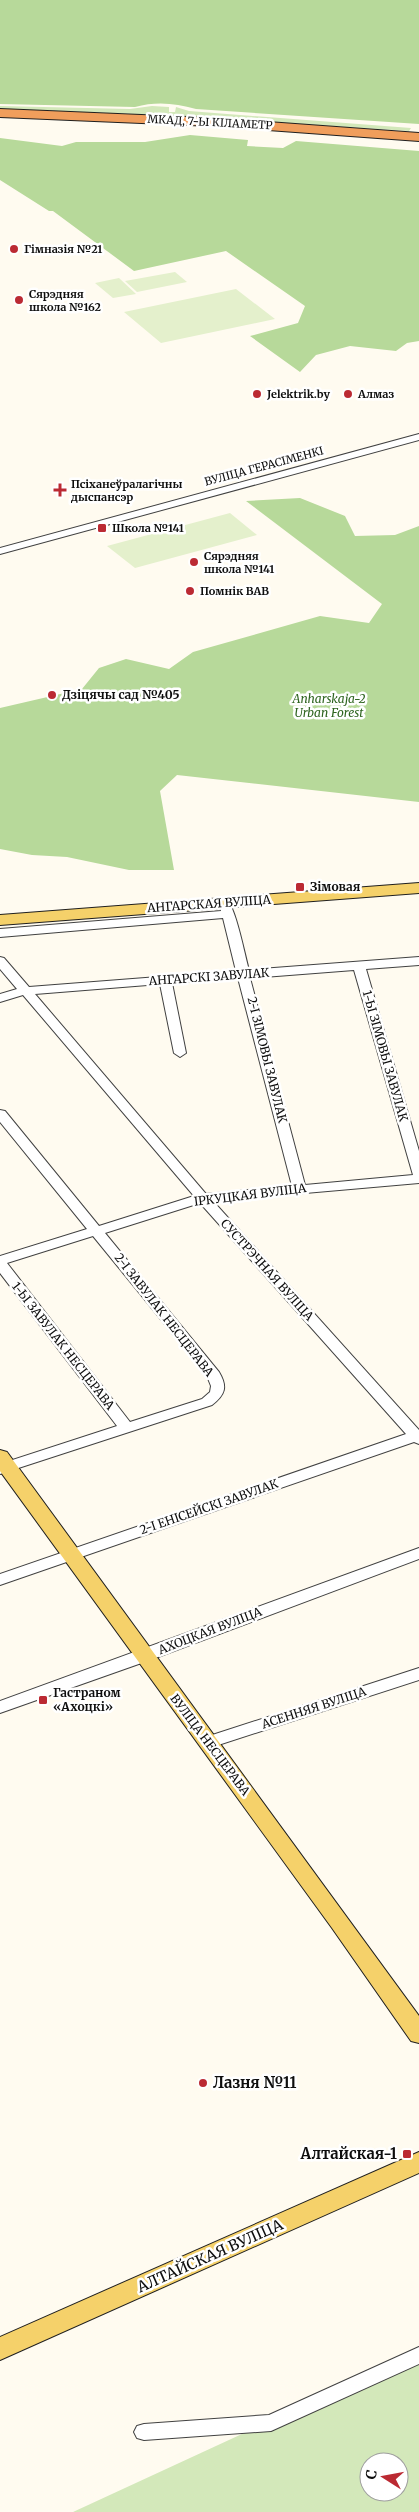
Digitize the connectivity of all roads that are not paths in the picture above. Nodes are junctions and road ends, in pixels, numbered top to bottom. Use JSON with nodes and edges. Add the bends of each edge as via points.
{"nodes":[{"id":1,"x":0,"y":113,"type":"edge"},
{"id":2,"x":0,"y":120,"type":"edge"},
{"id":3,"x":419,"y":136,"type":"edge"},
{"id":4,"x":419,"y":143,"type":"edge"},
{"id":5,"x":419,"y":437,"type":"edge"},
{"id":6,"x":0,"y":551,"type":"edge"},
{"id":7,"x":419,"y":888,"type":"edge"},
{"id":8,"x":227,"y":908,"type":"junction"},
{"id":9,"x":0,"y":920,"type":"edge"},
{"id":10,"x":0,"y":933,"type":"edge"},
{"id":11,"x":0,"y":961,"type":"edge"},
{"id":12,"x":419,"y":961,"type":"edge"},
{"id":13,"x":359,"y":967,"type":"junction"},
{"id":14,"x":246,"y":975,"type":"junction"},
{"id":15,"x":165,"y":980,"type":"junction"},
{"id":16,"x":24,"y":991,"type":"junction"},
{"id":17,"x":0,"y":998,"type":"edge"},
{"id":18,"x":180,"y":1052,"type":"dead end"},
{"id":19,"x":0,"y":1114,"type":"edge"},
{"id":20,"x":419,"y":1174,"type":"edge"},
{"id":21,"x":419,"y":1179,"type":"edge"},
{"id":22,"x":299,"y":1189,"type":"junction"},
{"id":23,"x":202,"y":1198,"type":"junction"},
{"id":24,"x":97,"y":1230,"type":"junction"},
{"id":25,"x":0,"y":1260,"type":"edge"},
{"id":26,"x":0,"y":1264,"type":"edge"},
{"id":27,"x":126,"y":1427,"type":"junction"},
{"id":28,"x":418,"y":1436,"type":"edge"},
{"id":29,"x":2,"y":1464,"type":"edge"},
{"id":30,"x":419,"y":1553,"type":"edge"},
{"id":31,"x":71,"y":1556,"type":"junction"},
{"id":32,"x":0,"y":1580,"type":"edge"},
{"id":33,"x":144,"y":1656,"type":"junction"},
{"id":34,"x":419,"y":1674,"type":"edge"},
{"id":35,"x":0,"y":1707,"type":"edge"},
{"id":36,"x":209,"y":1742,"type":"junction"},
{"id":37,"x":419,"y":2034,"type":"edge"},
{"id":38,"x":419,"y":2162,"type":"edge"},
{"id":39,"x":0,"y":2349,"type":"edge"},
{"id":40,"x":419,"y":2355,"type":"edge"},
{"id":41,"x":144,"y":2432,"type":"dead end"}],
"edges":[{"from":1,"to":3,"type":"highway","name":"МКАД, 7-Ы КІЛАМЕТР","via":[[250,124]]},
{"from":2,"to":4,"type":"highway","name":"МКАД, 7-Ы КІЛАМЕТР","via":[[252,130]]},
{"from":5,"to":6,"type":"street","name":"ВУЛІЦА ГЕРАСІМЕНКІ"},
{"from":7,"to":8,"type":"main road","name":"АНГАРСКАЯ ВУЛІЦА"},
{"from":8,"to":9,"type":"main road","name":"АНГАРСКАЯ ВУЛІЦА"},
{"from":8,"to":10,"type":"street"},
{"from":8,"to":14,"type":"street","name":"2-І ЗІМОВЫ ЗАВУЛАК"},
{"from":11,"to":16,"type":"street","name":"СУСТРЭЧНАЯ ВУЛІЦА"},
{"from":12,"to":13,"type":"street","name":"АНГАРСКІ ЗАВУЛАК"},
{"from":13,"to":14,"type":"street","name":"АНГАРСКІ ЗАВУЛАК"},
{"from":13,"to":20,"type":"street","name":"1-Ы ЗІМОВЫ ЗАВУЛАК"},
{"from":14,"to":15,"type":"street","name":"АНГАРСКІ ЗАВУЛАК"},
{"from":14,"to":22,"type":"street","name":"2-І ЗІМОВЫ ЗАВУЛАК"},
{"from":15,"to":16,"type":"street","name":"АНГАРСКІ ЗАВУЛАК"},
{"from":15,"to":18,"type":"street"},
{"from":16,"to":17,"type":"street","name":"АНГАРСКІ ЗАВУЛАК"},
{"from":16,"to":23,"type":"street","name":"СУСТРЭЧНАЯ ВУЛІЦА"},
{"from":19,"to":24,"type":"street","name":"2-І ЗАВУЛАК НЕСЦЕРАВА"},
{"from":21,"to":22,"type":"street","name":"ІРКУЦКАЯ ВУЛІЦА"},
{"from":22,"to":23,"type":"street","name":"ІРКУЦКАЯ ВУЛІЦА"},
{"from":23,"to":24,"type":"street","name":"ІРКУЦКАЯ ВУЛІЦА"},
{"from":23,"to":28,"type":"street","name":"СУСТРЭЧНАЯ ВУЛІЦА"},
{"from":24,"to":25,"type":"street","name":"ІРКУЦКАЯ ВУЛІЦА"},
{"from":24,"to":27,"type":"street","name":"2-І ЗАВУЛАК НЕСЦЕРАВА","via":[[214,1375],[218,1386],[217,1394],[207,1402]]},
{"from":26,"to":27,"type":"street","name":"1-Ы ЗАВУЛАК НЕСЦЕРАВА"},
{"from":27,"to":29,"type":"street","name":"2-І ЗАВУЛАК НЕСЦЕРАВА"},
{"from":28,"to":31,"type":"street","name":"2-І ЕНІСЕЙСКІ ЗАВУЛАК"},
{"from":29,"to":31,"type":"main road","name":"ВУЛІЦА НЕСЦЕРАВА"},
{"from":30,"to":33,"type":"street","name":"АХОЦКАЯ ВУЛІЦА"},
{"from":31,"to":32,"type":"street","name":"2-І ЕНІСЕЙСКІ ЗАВУЛАК"},
{"from":31,"to":33,"type":"main road","name":"ВУЛІЦА НЕСЦЕРАВА"},
{"from":33,"to":35,"type":"street","name":"АХОЦКАЯ ВУЛІЦА"},
{"from":33,"to":36,"type":"main road","name":"ВУЛІЦА НЕСЦЕРАВА"},
{"from":34,"to":36,"type":"street","name":"АСЕННЯЯ ВУЛІЦА"},
{"from":36,"to":37,"type":"main road","name":"ВУЛІЦА НЕСЦЕРАВА"},
{"from":38,"to":39,"type":"main road","name":"АЛТАЙСКАЯ ВУЛІЦА"},
{"from":40,"to":41,"type":"street","via":[[271,2423]]}]}
